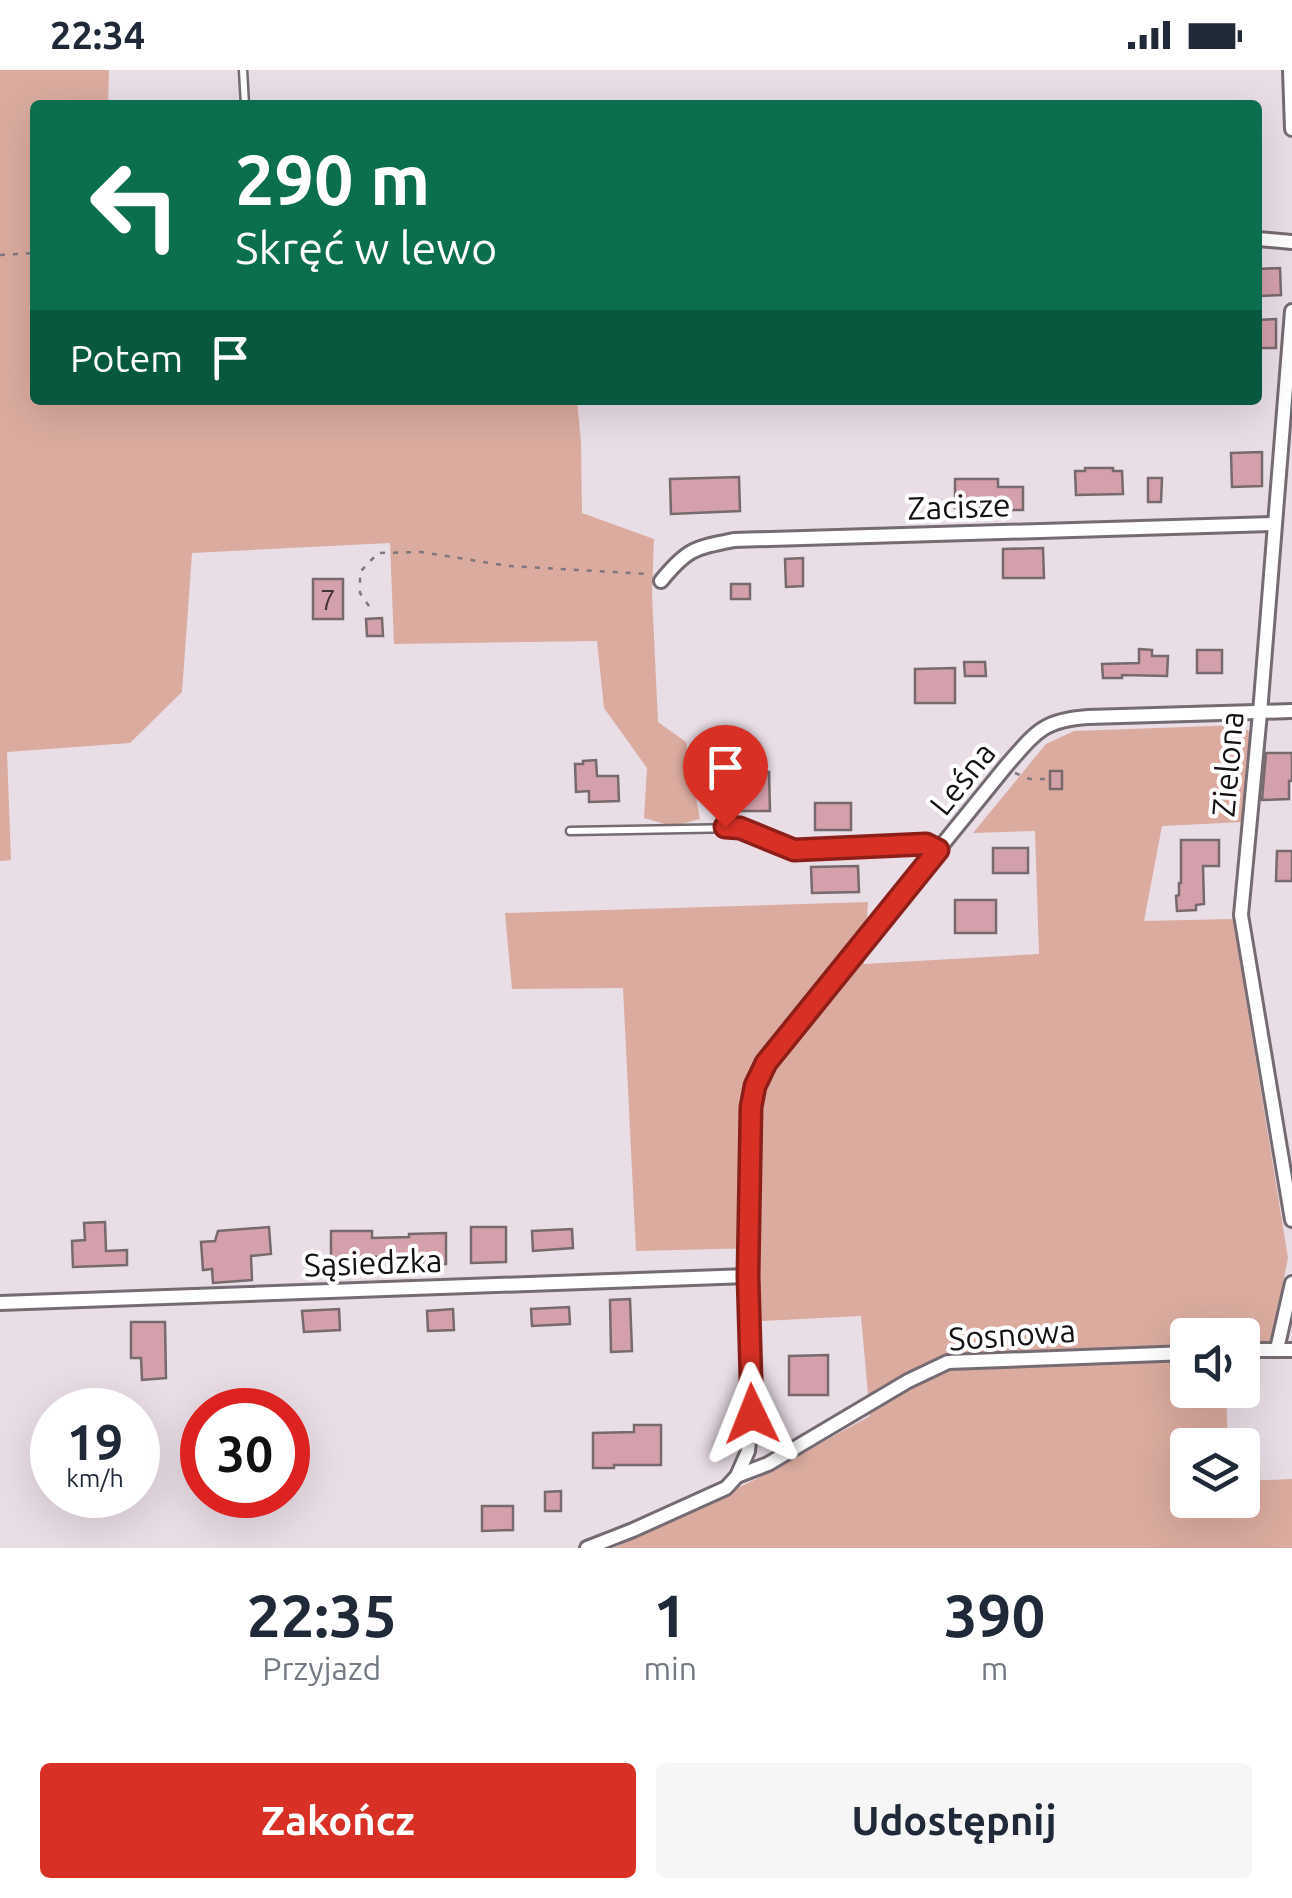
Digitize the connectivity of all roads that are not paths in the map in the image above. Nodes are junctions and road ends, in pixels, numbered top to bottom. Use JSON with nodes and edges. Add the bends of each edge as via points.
{"nodes":[{"id":1,"x":243,"y":70,"type":"edge"},
{"id":2,"x":1290,"y":70,"type":"edge"},
{"id":3,"x":245,"y":100,"type":"edge"},
{"id":4,"x":1292,"y":128,"type":"edge"},
{"id":5,"x":1262,"y":239,"type":"edge"},
{"id":6,"x":1292,"y":242,"type":"edge"},
{"id":7,"x":1292,"y":310,"type":"edge"},
{"id":8,"x":1274,"y":524,"type":"junction"},
{"id":9,"x":664,"y":577,"type":"road end"},
{"id":10,"x":1260,"y":712,"type":"junction"},
{"id":11,"x":1292,"y":712,"type":"edge"},
{"id":12,"x":570,"y":831,"type":"dead end"},
{"id":13,"x":938,"y":850,"type":"junction"},
{"id":14,"x":1292,"y":1220,"type":"edge"},
{"id":15,"x":748,"y":1276,"type":"junction"},
{"id":16,"x":1292,"y":1283,"type":"edge"},
{"id":17,"x":0,"y":1303,"type":"edge"},
{"id":18,"x":1285,"y":1349,"type":"edge"},
{"id":19,"x":1260,"y":1350,"type":"edge"},
{"id":20,"x":1170,"y":1353,"type":"edge"},
{"id":21,"x":737,"y":1476,"type":"junction"},
{"id":22,"x":587,"y":1548,"type":"edge"}],
"edges":[{"from":1,"to":3,"type":"lane"},
{"from":2,"to":4,"type":"street"},
{"from":5,"to":6,"type":"street"},
{"from":7,"to":8,"type":"street","name":"Zielona"},
{"from":8,"to":9,"type":"street","name":"Zacisze","via":[[734,540],[695,548]]},
{"from":8,"to":10,"type":"street","name":"Zielona"},
{"from":10,"to":11,"type":"street","name":"Leśna"},
{"from":10,"to":13,"type":"street","name":"Leśna","via":[[1052,722],[1034,734]]},
{"from":10,"to":14,"type":"street","name":"Zielona","via":[[1241,915]]},
{"from":12,"to":13,"type":"lane","via":[[740,828],[794,850],[926,844]]},
{"from":13,"to":15,"type":"street","name":"Leśna","via":[[766,1063],[755,1086]]},
{"from":15,"to":17,"type":"street","name":"Sąsiedzka"},
{"from":15,"to":21,"type":"street","name":"Leśna","via":[[752,1414]]},
{"from":16,"to":18,"type":"street"},
{"from":18,"to":19,"type":"street"},
{"from":20,"to":21,"type":"street","name":"Sosnowa","via":[[948,1362]]},
{"from":21,"to":22,"type":"street","name":"Sosnowa","via":[[726,1488]]}]}
